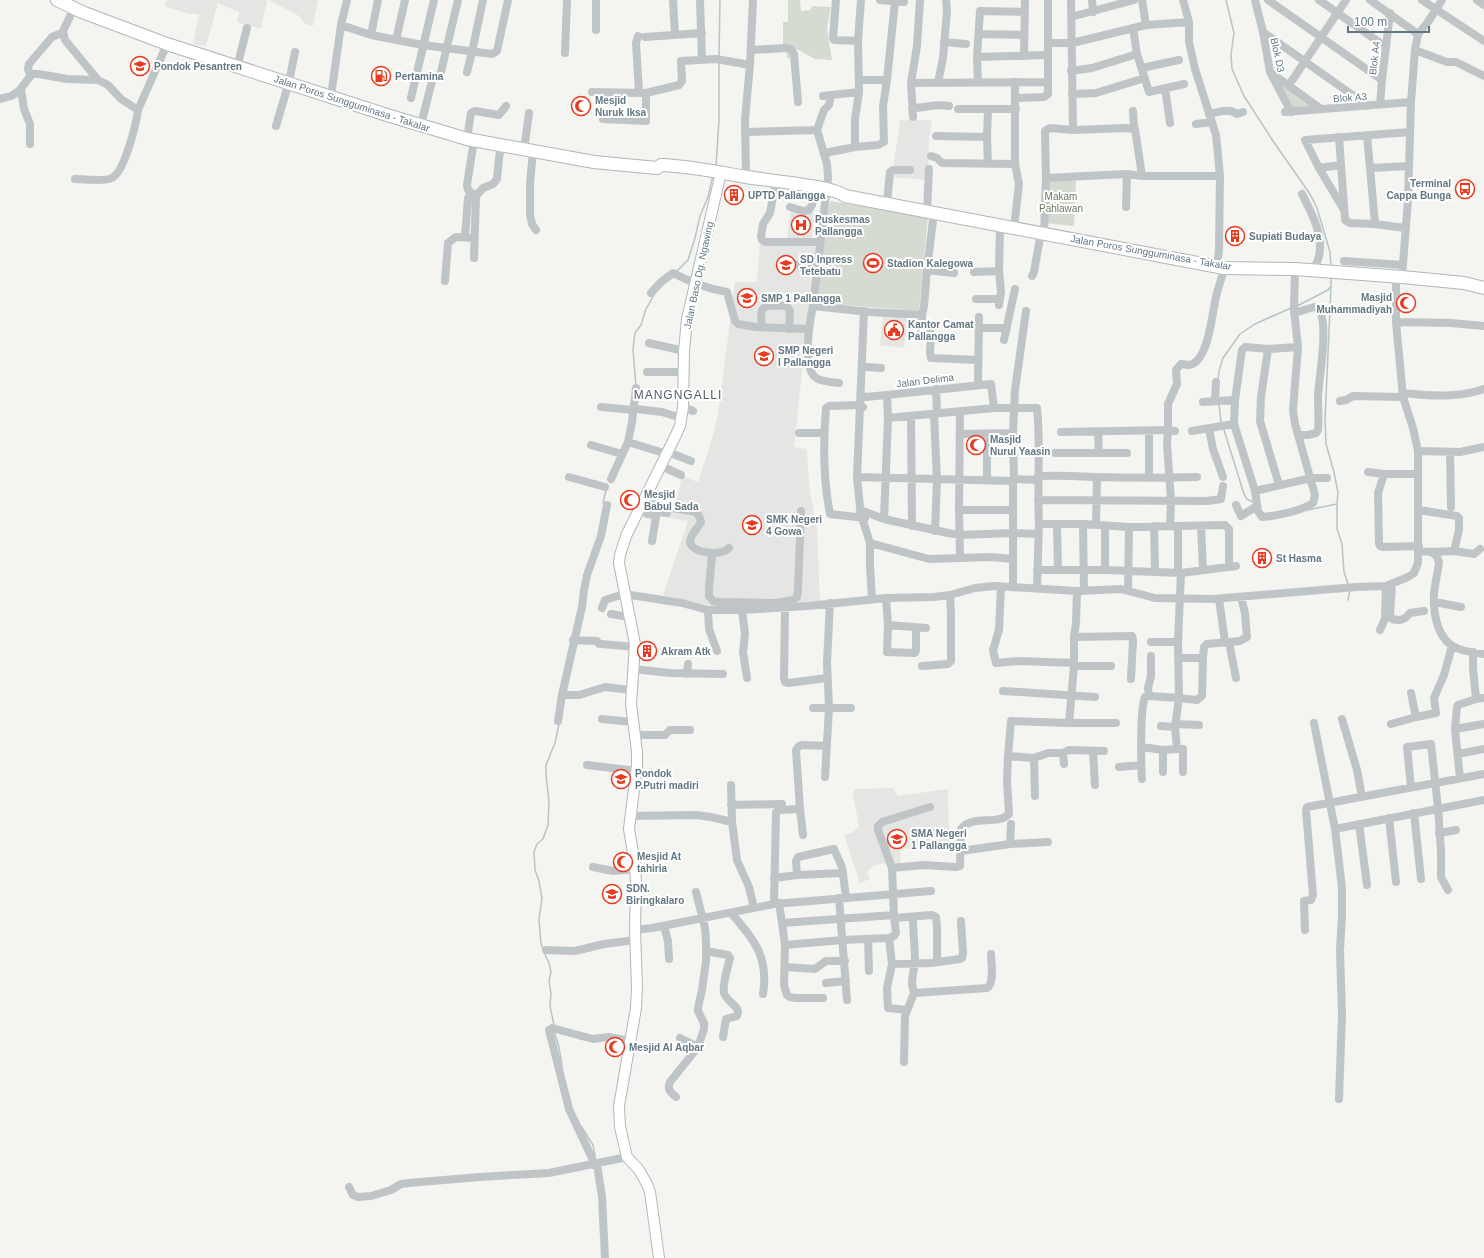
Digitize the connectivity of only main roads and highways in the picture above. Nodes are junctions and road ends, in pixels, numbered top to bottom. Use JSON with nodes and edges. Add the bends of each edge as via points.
{"nodes":[{"id":1,"x":57,"y":0,"type":"edge"},
{"id":2,"x":715,"y":174,"type":"junction"},
{"id":3,"x":822,"y":193,"type":"junction"},
{"id":4,"x":1484,"y":288,"type":"edge"},
{"id":5,"x":659,"y":1258,"type":"edge"}],
"edges":[{"from":1,"to":2,"type":"highway","name":"Jalan Poros Sungguminasa - Takalar","via":[[167,44],[470,140],[594,162],[657,168],[660,171]]},
{"from":2,"to":3,"type":"highway","name":"Jalan Poros Sungguminasa - Takalar"},
{"from":2,"to":3,"type":"highway","name":"Jalan Poros Sungguminasa - Takalar","via":[[784,182]]},
{"from":2,"to":5,"type":"main road","name":"Jalan Baso Dg. Ngawing","via":[[696,284],[687,319],[682,412],[677,433],[644,508],[626,536],[619,563],[634,634],[631,690],[632,722],[637,752],[629,829],[635,869],[637,995],[619,1106],[620,1127],[627,1157],[647,1184]]},
{"from":3,"to":4,"type":"highway","name":"Jalan Poros Sungguminasa - Takalar","via":[[1043,232],[1220,267],[1315,271],[1344,267],[1400,273]]}]}
